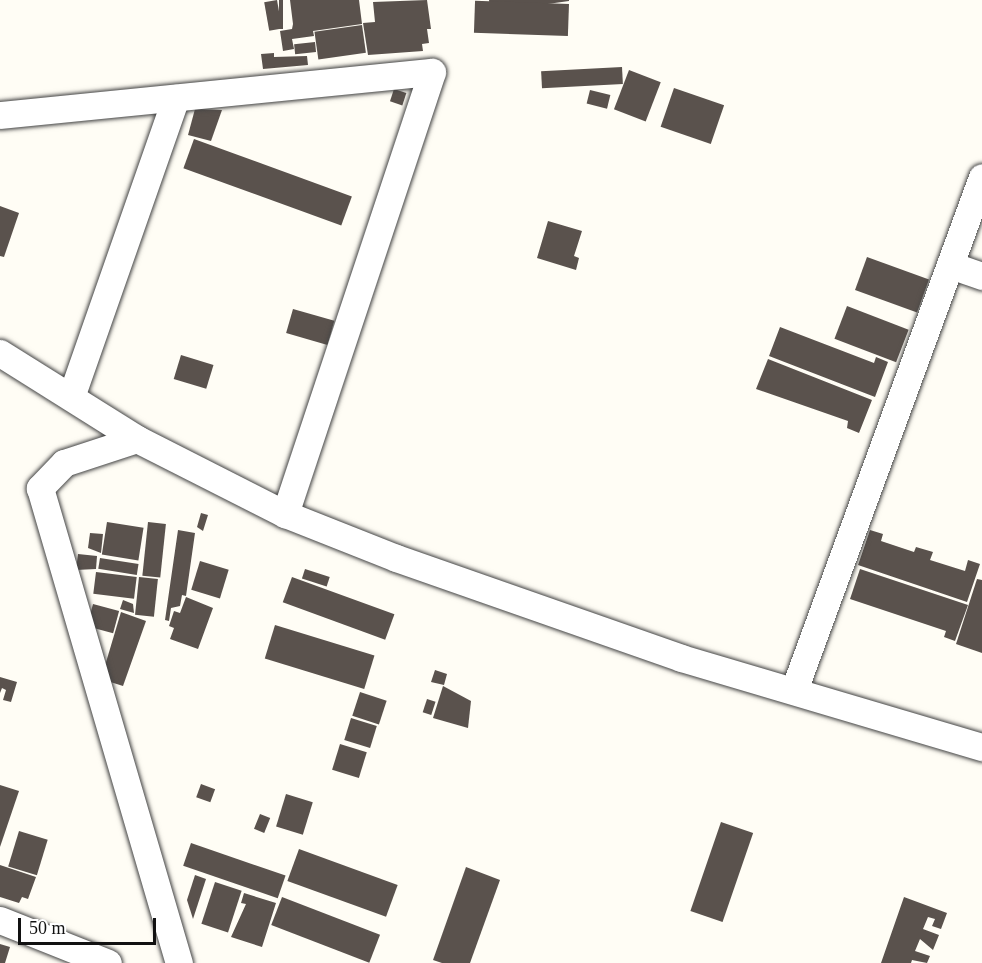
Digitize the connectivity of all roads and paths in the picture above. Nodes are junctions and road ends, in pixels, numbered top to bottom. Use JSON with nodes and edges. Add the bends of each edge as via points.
{"nodes":[{"id":1,"x":176,"y":98,"type":"junction"},
{"id":2,"x":0,"y":115,"type":"edge"},
{"id":3,"x":982,"y":177,"type":"edge"},
{"id":4,"x":950,"y":265,"type":"junction"},
{"id":5,"x":982,"y":276,"type":"edge"},
{"id":6,"x":0,"y":353,"type":"edge"},
{"id":7,"x":71,"y":397,"type":"junction"},
{"id":8,"x":137,"y":440,"type":"junction"},
{"id":9,"x":285,"y":514,"type":"junction"},
{"id":10,"x":794,"y":690,"type":"junction"},
{"id":11,"x":982,"y":747,"type":"edge"},
{"id":12,"x":0,"y":920,"type":"edge"},
{"id":13,"x":108,"y":963,"type":"edge"},
{"id":14,"x":179,"y":963,"type":"edge"}],
"edges":[{"from":1,"to":2,"type":"street"},
{"from":1,"to":7,"type":"street"},
{"from":1,"to":9,"type":"street","via":[[432,72]]},
{"from":3,"to":4,"type":"street"},
{"from":4,"to":5,"type":"street"},
{"from":4,"to":10,"type":"street"},
{"from":6,"to":7,"type":"street"},
{"from":7,"to":8,"type":"street"},
{"from":8,"to":9,"type":"street"},
{"from":8,"to":14,"type":"street","via":[[64,463],[40,488]]},
{"from":9,"to":10,"type":"street","via":[[559,618]]},
{"from":10,"to":11,"type":"street"},
{"from":12,"to":13,"type":"street"}]}
